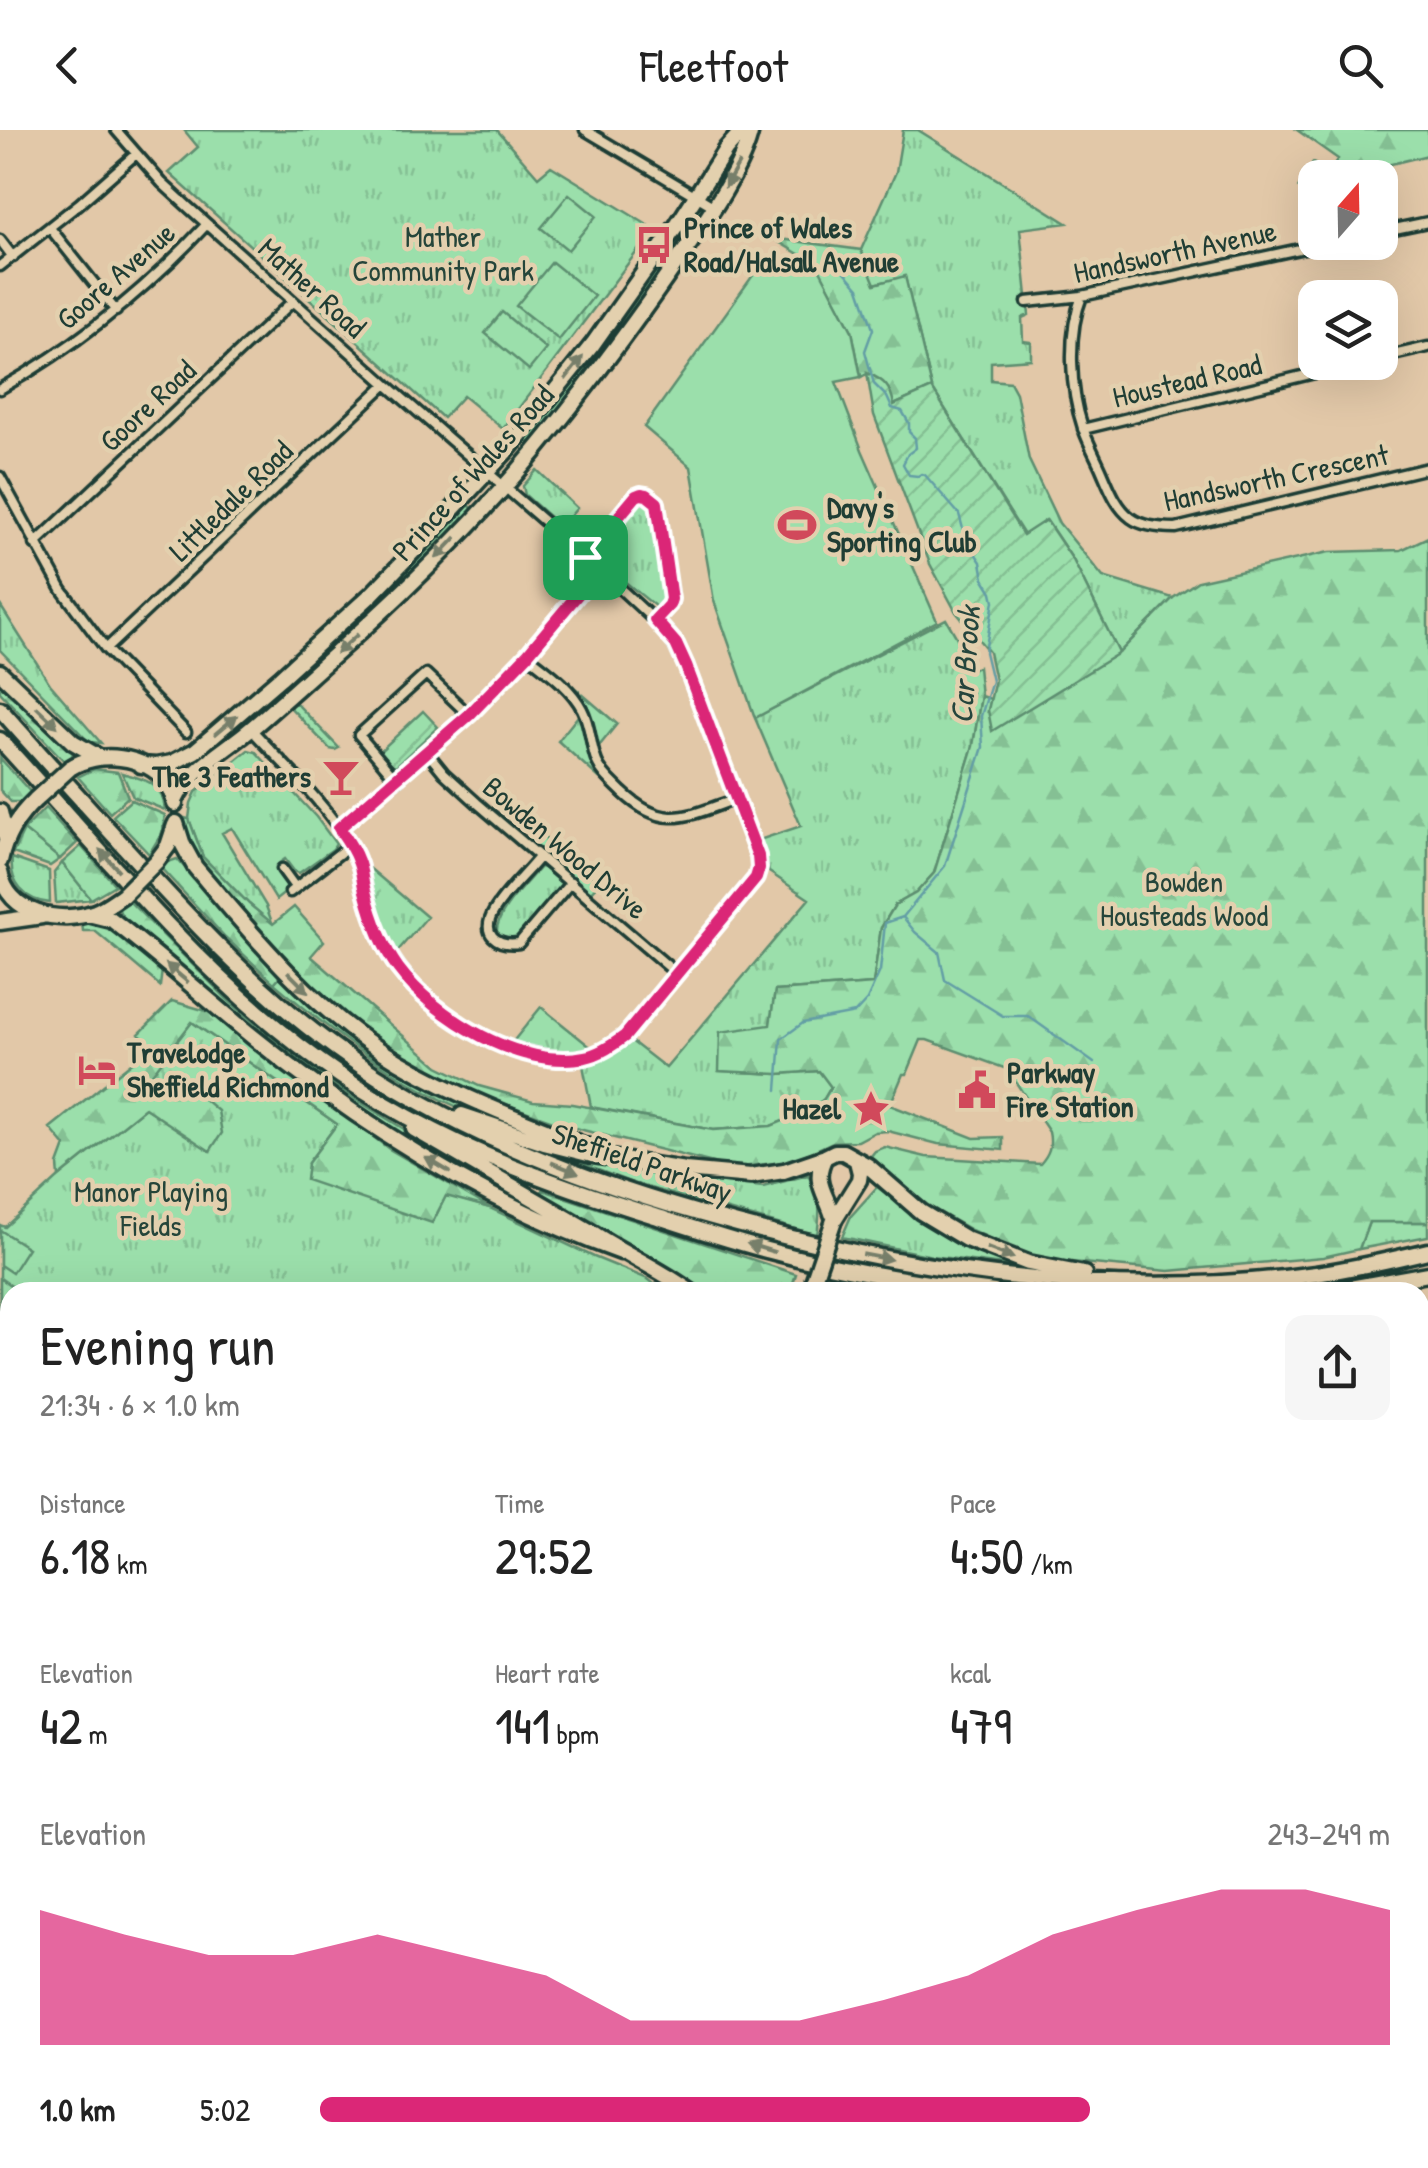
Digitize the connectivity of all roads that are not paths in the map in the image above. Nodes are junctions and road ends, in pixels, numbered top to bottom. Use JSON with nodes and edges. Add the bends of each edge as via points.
{"nodes":[{"id":1,"x":116,"y":130,"type":"edge"},
{"id":2,"x":584,"y":130,"type":"edge"},
{"id":3,"x":747,"y":130,"type":"edge"},
{"id":4,"x":136,"y":154,"type":"junction"},
{"id":5,"x":696,"y":196,"type":"junction"},
{"id":6,"x":713,"y":206,"type":"junction"},
{"id":7,"x":1428,"y":222,"type":"edge"},
{"id":8,"x":207,"y":224,"type":"junction"},
{"id":9,"x":50,"y":228,"type":"junction"},
{"id":10,"x":1398,"y":228,"type":"edge"},
{"id":11,"x":0,"y":240,"type":"edge"},
{"id":12,"x":1298,"y":249,"type":"edge"},
{"id":13,"x":14,"y":257,"type":"junction"},
{"id":14,"x":0,"y":266,"type":"edge"},
{"id":15,"x":1082,"y":296,"type":"junction"},
{"id":16,"x":293,"y":300,"type":"junction"},
{"id":17,"x":1027,"y":302,"type":"dead end"},
{"id":18,"x":116,"y":310,"type":"junction"},
{"id":19,"x":1428,"y":346,"type":"edge"},
{"id":20,"x":1398,"y":354,"type":"edge"},
{"id":21,"x":1298,"y":377,"type":"edge"},
{"id":22,"x":386,"y":384,"type":"junction"},
{"id":23,"x":0,"y":389,"type":"edge"},
{"id":24,"x":1083,"y":429,"type":"junction"},
{"id":25,"x":1428,"y":468,"type":"edge"},
{"id":26,"x":488,"y":472,"type":"junction"},
{"id":27,"x":0,"y":477,"type":"edge"},
{"id":28,"x":504,"y":488,"type":"junction"},
{"id":29,"x":35,"y":544,"type":"junction"},
{"id":30,"x":585,"y":557,"type":"junction"},
{"id":31,"x":599,"y":569,"type":"junction"},
{"id":32,"x":655,"y":620,"type":"junction"},
{"id":33,"x":106,"y":649,"type":"junction"},
{"id":34,"x":527,"y":655,"type":"junction"},
{"id":35,"x":0,"y":672,"type":"edge"},
{"id":36,"x":0,"y":710,"type":"edge"},
{"id":37,"x":469,"y":715,"type":"junction"},
{"id":38,"x":251,"y":729,"type":"junction"},
{"id":39,"x":186,"y":732,"type":"dead end"},
{"id":40,"x":0,"y":740,"type":"edge"},
{"id":41,"x":428,"y":752,"type":"junction"},
{"id":42,"x":98,"y":757,"type":"junction"},
{"id":43,"x":141,"y":765,"type":"junction"},
{"id":44,"x":396,"y":780,"type":"junction"},
{"id":45,"x":736,"y":799,"type":"junction"},
{"id":46,"x":175,"y":800,"type":"junction"},
{"id":47,"x":0,"y":812,"type":"edge"},
{"id":48,"x":176,"y":823,"type":"junction"},
{"id":49,"x":339,"y":828,"type":"junction"},
{"id":50,"x":6,"y":838,"type":"junction"},
{"id":51,"x":350,"y":845,"type":"junction"},
{"id":52,"x":540,"y":856,"type":"junction"},
{"id":53,"x":0,"y":861,"type":"edge"},
{"id":54,"x":282,"y":868,"type":"dead end"},
{"id":55,"x":0,"y":872,"type":"edge"},
{"id":56,"x":571,"y":882,"type":"junction"},
{"id":57,"x":88,"y":914,"type":"junction"},
{"id":58,"x":48,"y":915,"type":"junction"},
{"id":59,"x":0,"y":922,"type":"edge"},
{"id":60,"x":677,"y":974,"type":"junction"},
{"id":61,"x":383,"y":1079,"type":"junction"},
{"id":62,"x":361,"y":1090,"type":"junction"},
{"id":63,"x":825,"y":1158,"type":"junction"},
{"id":64,"x":622,"y":1159,"type":"junction"},
{"id":65,"x":857,"y":1160,"type":"junction"},
{"id":66,"x":834,"y":1220,"type":"junction"},
{"id":67,"x":1428,"y":1251,"type":"edge"},
{"id":68,"x":621,"y":1252,"type":"junction"},
{"id":69,"x":1428,"y":1274,"type":"edge"},
{"id":70,"x":676,"y":1282,"type":"edge"},
{"id":71,"x":812,"y":1282,"type":"edge"},
{"id":72,"x":923,"y":1282,"type":"edge"},
{"id":73,"x":1082,"y":1282,"type":"edge"},
{"id":74,"x":1195,"y":1282,"type":"edge"},
{"id":75,"x":1220,"y":1282,"type":"edge"},
{"id":76,"x":1384,"y":1282,"type":"edge"}],
"edges":[{"from":1,"to":4,"type":"street","name":"Mather Road"},
{"from":2,"to":5,"type":"street"},
{"from":3,"to":5,"type":"highway","name":"Prince of Wales Road"},
{"from":3,"to":6,"type":"highway","name":"Prince of Wales Road","one_way":true,"via":[[746,150]]},
{"from":4,"to":8,"type":"street","name":"Mather Road"},
{"from":4,"to":9,"type":"street"},
{"from":5,"to":6,"type":"street"},
{"from":26,"to":5,"type":"highway","name":"Prince of Wales Road","one_way":true,"via":[[593,344]]},
{"from":6,"to":28,"type":"highway","name":"Prince of Wales Road","via":[[618,345]]},
{"from":7,"to":10,"type":"street"},
{"from":8,"to":16,"type":"street","name":"Mather Road"},
{"from":8,"to":18,"type":"street","name":"Goore Avenue"},
{"from":9,"to":13,"type":"street"},
{"from":9,"to":18,"type":"street"},
{"from":11,"to":13,"type":"street"},
{"from":12,"to":15,"type":"street","name":"Handsworth Avenue"},
{"from":13,"to":14,"type":"street"},
{"from":15,"to":17,"type":"street","name":"Handsworth Avenue"},
{"from":15,"to":24,"type":"street","name":"Handsworth Crescent","via":[[1072,364]]},
{"from":16,"to":22,"type":"street","name":"Mather Road"},
{"from":16,"to":29,"type":"street","name":"Goore Road"},
{"from":18,"to":23,"type":"street","name":"Goore Avenue"},
{"from":19,"to":20,"type":"street"},
{"from":21,"to":24,"type":"street","name":"Houstead Road"},
{"from":22,"to":26,"type":"street","name":"Mather Road"},
{"from":22,"to":33,"type":"street","name":"Littledale Road"},
{"from":24,"to":25,"type":"street","name":"Handsworth Crescent","via":[[1123,510],[1161,528]]},
{"from":26,"to":28,"type":"street","name":"Mather Road"},
{"from":43,"to":26,"type":"highway","name":"Prince of Wales Road","one_way":true,"via":[[172,763],[195,751],[372,594]]},
{"from":27,"to":29,"type":"street"},
{"from":28,"to":30,"type":"street","name":"Mather Road"},
{"from":28,"to":38,"type":"highway","name":"Prince of Wales Road","one_way":true,"via":[[388,607]]},
{"from":29,"to":33,"type":"street"},
{"from":30,"to":31,"type":"street","name":"Mather Road"},
{"from":30,"to":32,"type":"street","via":[[636,496],[654,500],[671,599]]},
{"from":31,"to":32,"type":"street","name":"Mather Road"},
{"from":31,"to":34,"type":"street"},
{"from":32,"to":45,"type":"street","name":"Mather Road","via":[[686,666]]},
{"from":33,"to":39,"type":"street"},
{"from":34,"to":37,"type":"street"},
{"from":34,"to":45,"type":"street","via":[[575,698],[598,764],[638,807],[674,819]]},
{"from":35,"to":42,"type":"highway","one_way":true,"via":[[73,742]]},
{"from":36,"to":61,"type":"highway","name":"Sheffield Parkway","via":[[249,977]]},
{"from":37,"to":41,"type":"street"},
{"from":37,"to":44,"type":"street","via":[[426,674],[359,735]]},
{"from":38,"to":46,"type":"highway","name":"Prince of Wales Road","via":[[186,782]]},
{"from":38,"to":49,"type":"street"},
{"from":62,"to":40,"type":"highway","name":"Sheffield Parkway","one_way":true,"via":[[231,988]]},
{"from":41,"to":44,"type":"street"},
{"from":41,"to":52,"type":"street","name":"Bowden Wood Drive"},
{"from":42,"to":43,"type":"highway"},
{"from":42,"to":50,"type":"highway","bridge":true,"via":[[70,768]]},
{"from":43,"to":46,"type":"highway","via":[[162,777]]},
{"from":44,"to":49,"type":"street"},
{"from":45,"to":60,"type":"street","name":"Mather Road","via":[[758,856],[756,878]]},
{"from":46,"to":48,"type":"highway"},
{"from":47,"to":50,"type":"highway"},
{"from":48,"to":57,"type":"highway","bridge":true,"via":[[156,862],[123,895]]},
{"from":48,"to":64,"type":"highway","one_way":true,"via":[[194,867],[336,1017],[454,1092]]},
{"from":49,"to":51,"type":"street"},
{"from":50,"to":53,"type":"highway"},
{"from":51,"to":54,"type":"street","via":[[292,889]]},
{"from":51,"to":60,"type":"street","via":[[379,934],[398,968],[456,1023],[489,1040],[526,1053],[587,1057],[625,1036]]},
{"from":52,"to":56,"type":"street","name":"Bowden Wood Drive"},
{"from":52,"to":56,"type":"street","via":[[492,913],[489,925],[498,942],[519,943]]},
{"from":55,"to":58,"type":"highway","via":[[15,900]]},
{"from":56,"to":60,"type":"street","name":"Bowden Wood Drive"},
{"from":57,"to":58,"type":"highway"},
{"from":68,"to":57,"type":"highway","one_way":true,"via":[[517,1209],[383,1132],[310,1082],[112,920]]},
{"from":58,"to":59,"type":"highway"},
{"from":61,"to":64,"type":"highway","via":[[544,1144]]},
{"from":61,"to":73,"type":"highway","name":"Sheffield Parkway","one_way":true,"via":[[463,1125],[562,1167],[775,1236],[996,1276]]},
{"from":62,"to":68,"type":"highway","via":[[424,1136]]},
{"from":72,"to":62,"type":"highway","name":"Sheffield Parkway","one_way":true,"via":[[778,1254],[568,1189],[449,1140]]},
{"from":63,"to":64,"type":"highway","via":[[751,1176]]},
{"from":63,"to":65,"type":"highway","via":[[843,1152]]},
{"from":63,"to":66,"type":"highway","via":[[818,1181]]},
{"from":65,"to":66,"type":"highway","via":[[859,1180]]},
{"from":65,"to":74,"type":"highway","one_way":true,"via":[[949,1230],[1028,1263]]},
{"from":66,"to":71,"type":"highway","bridge":true},
{"from":67,"to":75,"type":"highway","name":"Sheffield Parkway","via":[[1318,1273]]},
{"from":68,"to":70,"type":"highway"},
{"from":69,"to":76,"type":"highway"}]}
